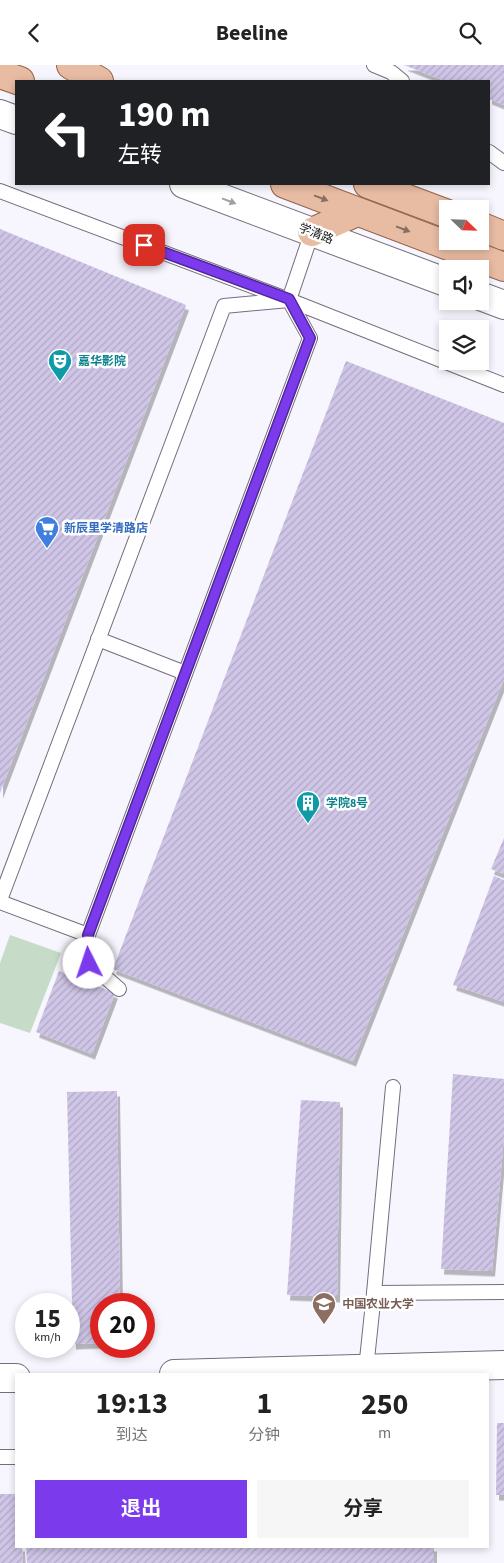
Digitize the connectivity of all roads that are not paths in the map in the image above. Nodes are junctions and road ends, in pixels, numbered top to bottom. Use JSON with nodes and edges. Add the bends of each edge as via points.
{"nodes":[{"id":1,"x":71,"y":65,"type":"edge"},
{"id":2,"x":374,"y":65,"type":"edge"},
{"id":3,"x":0,"y":73,"type":"edge"},
{"id":4,"x":18,"y":80,"type":"edge"},
{"id":5,"x":97,"y":80,"type":"edge"},
{"id":6,"x":401,"y":80,"type":"edge"},
{"id":7,"x":0,"y":114,"type":"edge"},
{"id":8,"x":15,"y":121,"type":"edge"},
{"id":9,"x":490,"y":154,"type":"edge"},
{"id":10,"x":504,"y":163,"type":"edge"},
{"id":11,"x":187,"y":185,"type":"edge"},
{"id":12,"x":288,"y":185,"type":"edge"},
{"id":13,"x":371,"y":185,"type":"edge"},
{"id":14,"x":0,"y":191,"type":"edge"},
{"id":15,"x":357,"y":211,"type":"junction"},
{"id":16,"x":439,"y":211,"type":"edge"},
{"id":17,"x":489,"y":229,"type":"edge"},
{"id":18,"x":312,"y":232,"type":"junction"},
{"id":19,"x":504,"y":235,"type":"edge"},
{"id":20,"x":504,"y":267,"type":"edge"},
{"id":21,"x":439,"y":280,"type":"edge"},
{"id":22,"x":289,"y":299,"type":"junction"},
{"id":23,"x":489,"y":299,"type":"edge"},
{"id":24,"x":504,"y":305,"type":"edge"},
{"id":25,"x":504,"y":385,"type":"edge"},
{"id":26,"x":98,"y":639,"type":"junction"},
{"id":27,"x":185,"y":673,"type":"junction"},
{"id":28,"x":0,"y":901,"type":"edge"},
{"id":29,"x":88,"y":935,"type":"junction"},
{"id":30,"x":119,"y":989,"type":"dead end"},
{"id":31,"x":393,"y":1087,"type":"dead end"},
{"id":32,"x":504,"y":1292,"type":"edge"},
{"id":33,"x":374,"y":1293,"type":"junction"},
{"id":34,"x":504,"y":1365,"type":"edge"},
{"id":35,"x":366,"y":1369,"type":"junction"},
{"id":36,"x":212,"y":1373,"type":"edge"},
{"id":37,"x":0,"y":1378,"type":"edge"},
{"id":38,"x":15,"y":1378,"type":"edge"},
{"id":39,"x":0,"y":1457,"type":"edge"},
{"id":40,"x":15,"y":1457,"type":"edge"}],
"edges":[{"from":1,"to":5,"type":"main road"},
{"from":2,"to":6,"type":"lane"},
{"from":3,"to":4,"type":"main road"},
{"from":7,"to":8,"type":"street"},
{"from":9,"to":10,"type":"lane"},
{"from":11,"to":18,"type":"street","name":"学清路","one_way":true},
{"from":12,"to":15,"type":"main road","one_way":true},
{"from":13,"to":16,"type":"main road"},
{"from":14,"to":22,"type":"lane"},
{"from":15,"to":18,"type":"main road"},
{"from":15,"to":20,"type":"main road","one_way":true},
{"from":17,"to":19,"type":"main road"},
{"from":18,"to":21,"type":"street","name":"学清路"},
{"from":18,"to":22,"type":"lane"},
{"from":22,"to":25,"type":"lane"},
{"from":22,"to":26,"type":"lane","via":[[224,306]]},
{"from":22,"to":27,"type":"lane","via":[[310,338]]},
{"from":23,"to":24,"type":"street"},
{"from":26,"to":27,"type":"lane"},
{"from":26,"to":28,"type":"lane"},
{"from":27,"to":29,"type":"lane"},
{"from":28,"to":29,"type":"lane"},
{"from":29,"to":30,"type":"lane","via":[[89,963]]},
{"from":31,"to":33,"type":"lane"},
{"from":32,"to":33,"type":"lane"},
{"from":33,"to":35,"type":"lane"},
{"from":34,"to":35,"type":"street"},
{"from":35,"to":36,"type":"street"},
{"from":37,"to":38,"type":"street"},
{"from":39,"to":40,"type":"lane"}]}
